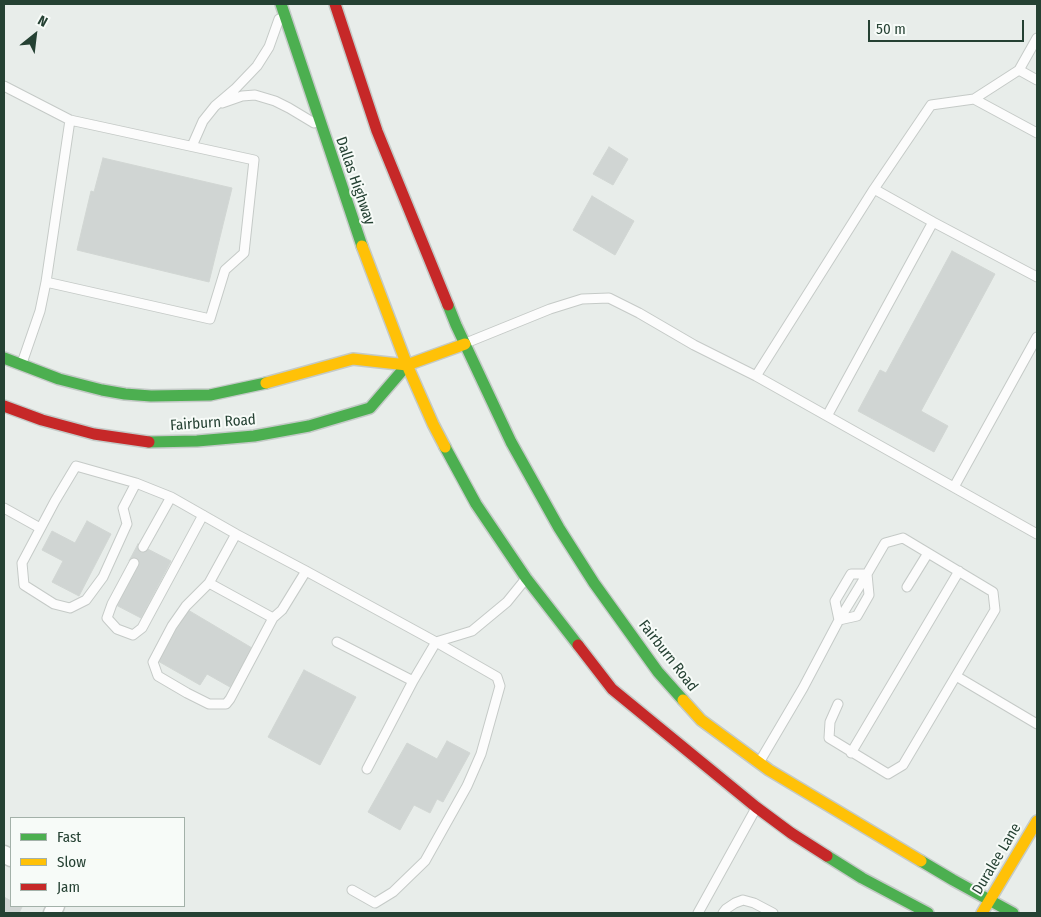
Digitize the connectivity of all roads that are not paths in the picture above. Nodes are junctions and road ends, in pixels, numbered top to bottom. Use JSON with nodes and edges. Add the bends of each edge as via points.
{"nodes":[{"id":1,"x":335,"y":4,"type":"edge"},
{"id":2,"x":282,"y":7,"type":"edge"},
{"id":3,"x":1037,"y":38,"type":"edge"},
{"id":4,"x":1019,"y":70,"type":"junction"},
{"id":5,"x":1037,"y":80,"type":"edge"},
{"id":6,"x":4,"y":86,"type":"edge"},
{"id":7,"x":974,"y":99,"type":"junction"},
{"id":8,"x":215,"y":106,"type":"junction"},
{"id":9,"x":70,"y":120,"type":"junction"},
{"id":10,"x":322,"y":128,"type":"junction"},
{"id":11,"x":1037,"y":133,"type":"edge"},
{"id":12,"x":192,"y":146,"type":"junction"},
{"id":13,"x":874,"y":189,"type":"junction"},
{"id":14,"x":933,"y":222,"type":"junction"},
{"id":15,"x":1037,"y":276,"type":"edge"},
{"id":16,"x":46,"y":282,"type":"junction"},
{"id":17,"x":1037,"y":337,"type":"edge"},
{"id":18,"x":465,"y":344,"type":"junction"},
{"id":19,"x":4,"y":358,"type":"edge"},
{"id":20,"x":22,"y":365,"type":"junction"},
{"id":21,"x":407,"y":365,"type":"junction"},
{"id":22,"x":756,"y":376,"type":"junction"},
{"id":23,"x":4,"y":406,"type":"edge"},
{"id":24,"x":827,"y":416,"type":"junction"},
{"id":25,"x":136,"y":482,"type":"junction"},
{"id":26,"x":954,"y":487,"type":"junction"},
{"id":27,"x":171,"y":497,"type":"junction"},
{"id":28,"x":4,"y":508,"type":"edge"},
{"id":29,"x":203,"y":514,"type":"junction"},
{"id":30,"x":40,"y":528,"type":"junction"},
{"id":31,"x":236,"y":534,"type":"junction"},
{"id":32,"x":1037,"y":534,"type":"edge"},
{"id":33,"x":143,"y":547,"type":"dead end"},
{"id":34,"x":928,"y":553,"type":"junction"},
{"id":35,"x":134,"y":563,"type":"dead end"},
{"id":36,"x":306,"y":571,"type":"junction"},
{"id":37,"x":959,"y":571,"type":"junction"},
{"id":38,"x":866,"y":574,"type":"junction"},
{"id":39,"x":526,"y":578,"type":"junction"},
{"id":40,"x":209,"y":583,"type":"junction"},
{"id":41,"x":907,"y":587,"type":"dead end"},
{"id":42,"x":273,"y":618,"type":"junction"},
{"id":43,"x":839,"y":620,"type":"junction"},
{"id":44,"x":338,"y":642,"type":"dead end"},
{"id":45,"x":436,"y":642,"type":"junction"},
{"id":46,"x":956,"y":676,"type":"junction"},
{"id":47,"x":413,"y":680,"type":"junction"},
{"id":48,"x":838,"y":704,"type":"dead end"},
{"id":49,"x":1037,"y":724,"type":"edge"},
{"id":50,"x":851,"y":753,"type":"junction"},
{"id":51,"x":760,"y":763,"type":"junction"},
{"id":52,"x":367,"y":769,"type":"dead end"},
{"id":53,"x":756,"y":807,"type":"junction"},
{"id":54,"x":1037,"y":821,"type":"edge"},
{"id":55,"x":352,"y":890,"type":"dead end"},
{"id":56,"x":990,"y":900,"type":"junction"},
{"id":57,"x":698,"y":913,"type":"edge"},
{"id":58,"x":724,"y":913,"type":"edge"},
{"id":59,"x":773,"y":913,"type":"edge"},
{"id":60,"x":928,"y":913,"type":"edge"},
{"id":61,"x":982,"y":913,"type":"edge"},
{"id":62,"x":1013,"y":913,"type":"edge"}],
"edges":[{"from":1,"to":18,"type":"main road","via":[[377,131]]},
{"from":2,"to":8,"type":"lane","via":[[269,47],[258,66]]},
{"from":2,"to":10,"type":"main road","name":"Dallas Highway"},
{"from":3,"to":4,"type":"lane"},
{"from":4,"to":5,"type":"lane"},
{"from":4,"to":7,"type":"lane"},
{"from":6,"to":9,"type":"lane"},
{"from":7,"to":11,"type":"lane"},
{"from":7,"to":13,"type":"lane","via":[[931,105]]},
{"from":8,"to":10,"type":"lane","via":[[255,95],[275,101]]},
{"from":8,"to":12,"type":"lane","via":[[203,121]]},
{"from":9,"to":12,"type":"lane"},
{"from":9,"to":16,"type":"lane"},
{"from":10,"to":21,"type":"main road","name":"Dallas Highway","via":[[366,259]]},
{"from":12,"to":16,"type":"lane","via":[[254,160],[244,253],[225,270],[210,319]]},
{"from":13,"to":14,"type":"lane"},
{"from":13,"to":22,"type":"lane"},
{"from":14,"to":15,"type":"lane"},
{"from":14,"to":24,"type":"lane"},
{"from":16,"to":20,"type":"lane"},
{"from":17,"to":26,"type":"lane"},
{"from":18,"to":21,"type":"main road","name":"Fairburn Road"},
{"from":18,"to":22,"type":"lane","via":[[558,306],[582,299],[609,298]]},
{"from":18,"to":51,"type":"main road","name":"Fairburn Road","via":[[512,442],[559,528],[594,583],[658,672],[701,720]]},
{"from":19,"to":20,"type":"main road","name":"Fairburn Road"},
{"from":20,"to":21,"type":"main road","name":"Fairburn Road","via":[[102,390],[158,396],[232,391],[353,359]]},
{"from":21,"to":23,"type":"main road","name":"Fairburn Road","via":[[370,408],[309,426],[254,436],[151,442],[94,434]]},
{"from":21,"to":39,"type":"main road","via":[[433,424],[476,504]]},
{"from":22,"to":24,"type":"lane"},
{"from":24,"to":26,"type":"lane"},
{"from":25,"to":27,"type":"lane"},
{"from":25,"to":30,"type":"lane","via":[[76,466]]},
{"from":25,"to":30,"type":"lane","via":[[124,508],[127,524],[103,577],[86,600],[75,606],[54,604],[24,584],[22,563]]},
{"from":26,"to":32,"type":"lane"},
{"from":27,"to":29,"type":"lane"},
{"from":27,"to":33,"type":"lane"},
{"from":28,"to":30,"type":"lane"},
{"from":29,"to":31,"type":"lane"},
{"from":29,"to":35,"type":"lane","via":[[142,628],[133,635],[117,629],[107,618]]},
{"from":31,"to":36,"type":"lane"},
{"from":31,"to":40,"type":"lane"},
{"from":34,"to":37,"type":"lane"},
{"from":34,"to":38,"type":"lane","via":[[903,538],[885,543]]},
{"from":34,"to":41,"type":"lane"},
{"from":36,"to":42,"type":"lane","via":[[282,610]]},
{"from":36,"to":45,"type":"lane"},
{"from":37,"to":46,"type":"lane","via":[[993,592],[995,610]]},
{"from":37,"to":50,"type":"lane"},
{"from":38,"to":43,"type":"lane","via":[[869,595],[857,616]]},
{"from":38,"to":43,"type":"lane","via":[[851,574],[835,601]]},
{"from":39,"to":45,"type":"lane","via":[[507,602],[472,632]]},
{"from":39,"to":53,"type":"main road","via":[[612,689]]},
{"from":40,"to":42,"type":"lane"},
{"from":40,"to":42,"type":"lane","via":[[186,606],[153,662],[158,676],[187,693],[209,704],[226,704]]},
{"from":43,"to":51,"type":"lane"},
{"from":44,"to":47,"type":"lane"},
{"from":45,"to":47,"type":"lane"},
{"from":45,"to":55,"type":"lane","via":[[497,677],[500,686],[481,754],[467,786],[425,860],[393,892],[375,903]]},
{"from":46,"to":49,"type":"lane"},
{"from":46,"to":50,"type":"lane","via":[[903,765],[888,774]]},
{"from":47,"to":52,"type":"lane"},
{"from":48,"to":50,"type":"lane","via":[[830,722],[829,738]]},
{"from":51,"to":56,"type":"main road","name":"Fairburn Road"},
{"from":53,"to":57,"type":"lane"},
{"from":53,"to":60,"type":"main road","via":[[862,878]]},
{"from":54,"to":56,"type":"main road","name":"Duralee Lane"},
{"from":56,"to":61,"type":"main road","name":"Duralee Lane"},
{"from":56,"to":62,"type":"main road","name":"Fairburn Road"},
{"from":58,"to":59,"type":"lane","via":[[743,900]]}]}
